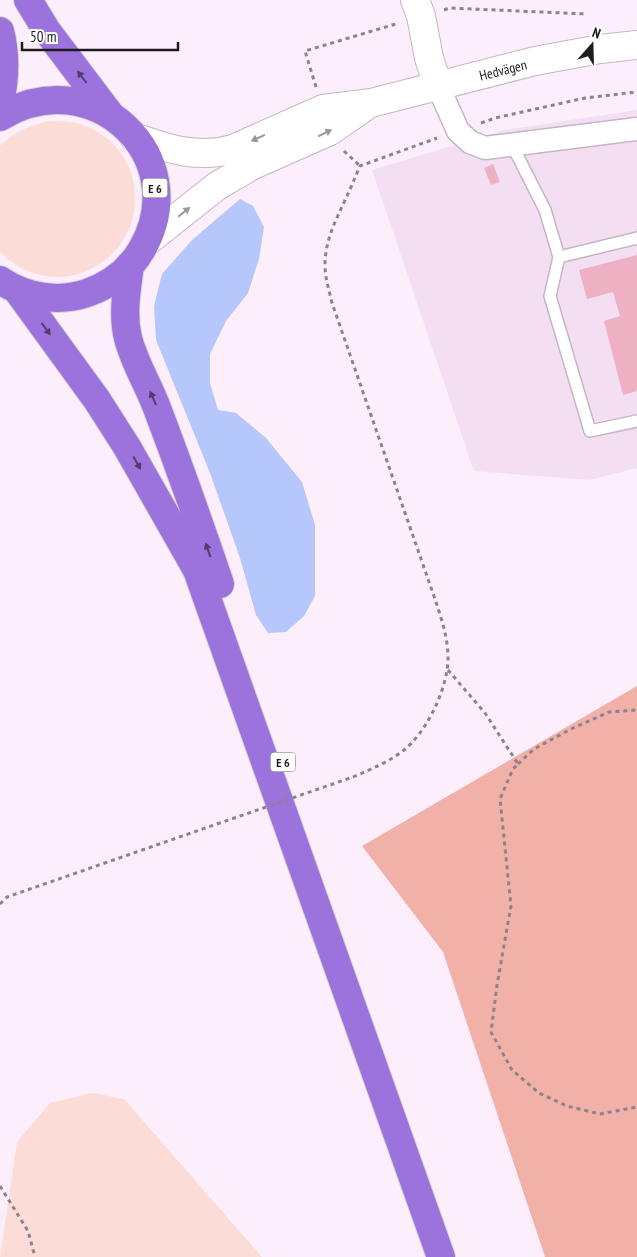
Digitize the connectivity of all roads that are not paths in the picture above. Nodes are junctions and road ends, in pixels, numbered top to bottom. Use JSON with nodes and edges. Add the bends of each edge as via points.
{"nodes":[{"id":1,"x":28,"y":0,"type":"edge"},
{"id":2,"x":418,"y":8,"type":"edge"},
{"id":3,"x":0,"y":31,"type":"edge"},
{"id":4,"x":637,"y":45,"type":"edge"},
{"id":5,"x":438,"y":86,"type":"junction"},
{"id":6,"x":0,"y":103,"type":"edge"},
{"id":7,"x":112,"y":116,"type":"junction"},
{"id":8,"x":0,"y":117,"type":"edge"},
{"id":9,"x":327,"y":120,"type":"junction"},
{"id":10,"x":637,"y":129,"type":"edge"},
{"id":11,"x":134,"y":137,"type":"junction"},
{"id":12,"x":512,"y":145,"type":"junction"},
{"id":13,"x":637,"y":238,"type":"edge"},
{"id":14,"x":145,"y":243,"type":"junction"},
{"id":15,"x":559,"y":257,"type":"junction"},
{"id":16,"x":130,"y":265,"type":"junction"},
{"id":17,"x":8,"y":285,"type":"edge"},
{"id":18,"x":637,"y":421,"type":"edge"},
{"id":19,"x":441,"y":1257,"type":"edge"},
{"id":20,"x":456,"y":1257,"type":"edge"}],
"edges":[{"from":7,"to":1,"type":"highway","number":"E 6","one_way":true,"via":[[47,32]]},
{"from":2,"to":5,"type":"main road"},
{"from":3,"to":6,"type":"highway","via":[[4,53]]},
{"from":4,"to":5,"type":"main road","name":"Hedvägen","via":[[535,61]]},
{"from":5,"to":9,"type":"main road","name":"Hedvägen","via":[[371,103]]},
{"from":5,"to":12,"type":"street","via":[[458,131],[470,142],[485,148]]},
{"from":7,"to":8,"type":"highway","via":[[84,103],[54,99],[24,104]]},
{"from":7,"to":11,"type":"highway","number":"E 6"},
{"from":9,"to":11,"type":"main road","name":"Hedvägen","one_way":true,"via":[[220,152],[184,152]]},
{"from":14,"to":9,"type":"main road","name":"Hedvägen","one_way":true,"via":[[218,186]]},
{"from":10,"to":12,"type":"street"},
{"from":11,"to":14,"type":"highway","number":"E 6","via":[[148,161],[155,188],[154,216]]},
{"from":12,"to":15,"type":"lane","via":[[545,210]]},
{"from":13,"to":15,"type":"lane"},
{"from":14,"to":16,"type":"highway","number":"E 6"},
{"from":15,"to":18,"type":"lane","via":[[550,296],[590,431]]},
{"from":16,"to":17,"type":"highway","via":[[109,283],[70,297],[30,294]]},
{"from":20,"to":16,"type":"highway","number":"E 6","one_way":true,"via":[[179,467],[127,336],[125,316]]},
{"from":17,"to":19,"type":"highway","number":"E 6","one_way":true,"via":[[97,400],[197,570]]}]}
